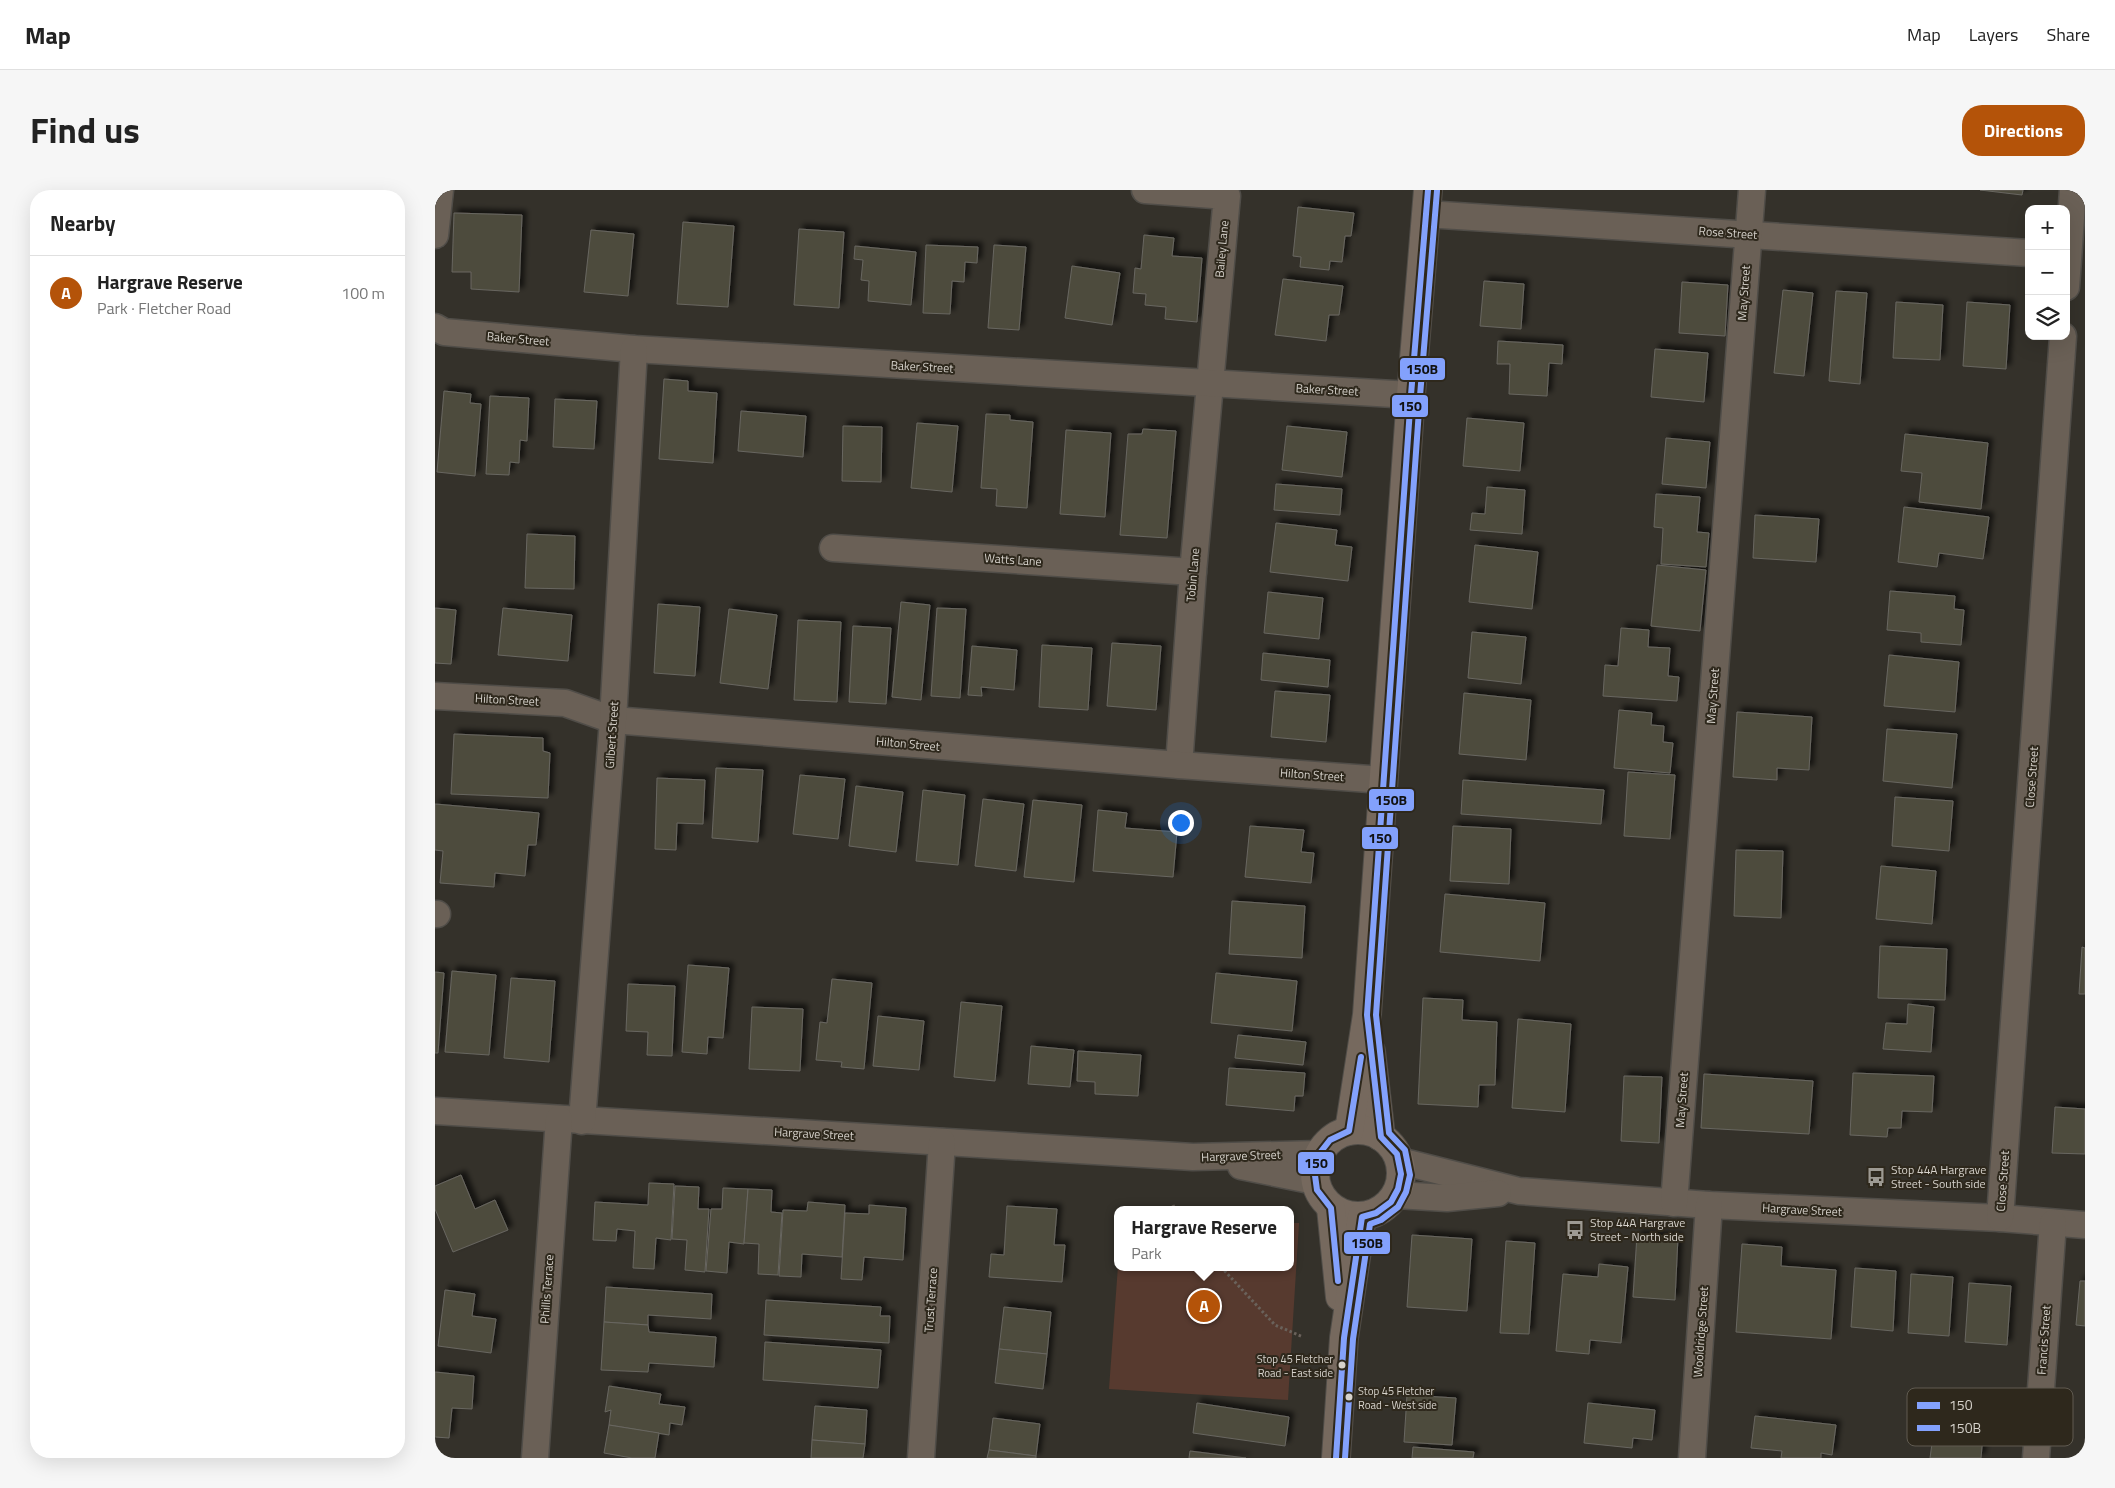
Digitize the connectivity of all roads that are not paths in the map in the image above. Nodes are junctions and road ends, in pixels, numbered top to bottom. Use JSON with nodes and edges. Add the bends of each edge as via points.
{"nodes":[{"id":1,"x":441,"y":190,"type":"edge"},
{"id":2,"x":1145,"y":190,"type":"edge"},
{"id":3,"x":1752,"y":190,"type":"edge"},
{"id":4,"x":2073,"y":190,"type":"edge"},
{"id":5,"x":1427,"y":202,"type":"edge"},
{"id":6,"x":435,"y":235,"type":"edge"},
{"id":7,"x":1749,"y":235,"type":"junction"},
{"id":8,"x":2025,"y":253,"type":"edge"},
{"id":9,"x":2073,"y":256,"type":"edge"},
{"id":10,"x":2070,"y":269,"type":"edge"},
{"id":11,"x":435,"y":327,"type":"edge"},
{"id":12,"x":2063,"y":340,"type":"edge"},
{"id":13,"x":634,"y":349,"type":"junction"},
{"id":14,"x":1211,"y":384,"type":"junction"},
{"id":15,"x":1411,"y":395,"type":"junction"},
{"id":16,"x":833,"y":548,"type":"dead end"},
{"id":17,"x":1193,"y":572,"type":"junction"},
{"id":18,"x":435,"y":696,"type":"edge"},
{"id":19,"x":613,"y":720,"type":"junction"},
{"id":20,"x":1179,"y":766,"type":"junction"},
{"id":21,"x":1383,"y":780,"type":"junction"},
{"id":22,"x":1367,"y":1015,"type":"junction"},
{"id":23,"x":435,"y":1112,"type":"edge"},
{"id":24,"x":570,"y":1120,"type":"junction"},
{"id":25,"x":1349,"y":1131,"type":"junction"},
{"id":26,"x":1381,"y":1137,"type":"junction"},
{"id":27,"x":942,"y":1142,"type":"junction"},
{"id":28,"x":1319,"y":1154,"type":"junction"},
{"id":29,"x":1193,"y":1157,"type":"junction"},
{"id":30,"x":1400,"y":1161,"type":"junction"},
{"id":31,"x":1315,"y":1181,"type":"junction"},
{"id":32,"x":1519,"y":1191,"type":"junction"},
{"id":33,"x":1396,"y":1195,"type":"junction"},
{"id":34,"x":1674,"y":1203,"type":"junction"},
{"id":35,"x":1709,"y":1206,"type":"junction"},
{"id":36,"x":1331,"y":1208,"type":"junction"},
{"id":37,"x":1362,"y":1217,"type":"junction"},
{"id":38,"x":2000,"y":1218,"type":"junction"},
{"id":39,"x":2053,"y":1223,"type":"junction"},
{"id":40,"x":2085,"y":1225,"type":"edge"},
{"id":41,"x":1344,"y":1338,"type":"junction"},
{"id":42,"x":2040,"y":1388,"type":"edge"},
{"id":43,"x":535,"y":1458,"type":"edge"},
{"id":44,"x":921,"y":1458,"type":"edge"},
{"id":45,"x":1336,"y":1458,"type":"edge"},
{"id":46,"x":1693,"y":1458,"type":"edge"}],
"edges":[{"from":1,"to":6,"type":"street"},
{"from":2,"to":14,"type":"street","name":"Bailey Lane","via":[[1227,196]]},
{"from":3,"to":7,"type":"street","name":"May Street"},
{"from":4,"to":9,"type":"street"},
{"from":5,"to":7,"type":"street","name":"Rose Street"},
{"from":5,"to":15,"type":"street"},
{"from":7,"to":8,"type":"street","name":"Rose Street"},
{"from":7,"to":34,"type":"street","name":"May Street"},
{"from":9,"to":10,"type":"street"},
{"from":11,"to":13,"type":"street","name":"Baker Street","via":[[444,332]]},
{"from":12,"to":38,"type":"street","name":"Close Street"},
{"from":13,"to":14,"type":"street","name":"Baker Street"},
{"from":13,"to":19,"type":"street","name":"Gilbert Street"},
{"from":14,"to":15,"type":"street","name":"Baker Street"},
{"from":14,"to":17,"type":"street","name":"Tobin Lane"},
{"from":15,"to":21,"type":"street"},
{"from":16,"to":17,"type":"street","name":"Watts Lane"},
{"from":17,"to":20,"type":"street","name":"Tobin Lane"},
{"from":18,"to":19,"type":"street","name":"Hilton Street","via":[[565,703]]},
{"from":19,"to":20,"type":"street","name":"Hilton Street"},
{"from":19,"to":24,"type":"street","name":"Gilbert Street"},
{"from":20,"to":21,"type":"street","name":"Hilton Street"},
{"from":21,"to":22,"type":"street"},
{"from":22,"to":25,"type":"street"},
{"from":22,"to":26,"type":"street"},
{"from":23,"to":24,"type":"street","name":"Hargrave Street"},
{"from":24,"to":27,"type":"street","name":"Hargrave Street"},
{"from":24,"to":43,"type":"street","name":"Phillis Terrace"},
{"from":25,"to":26,"type":"street","via":[[1359,1130]]},
{"from":25,"to":28,"type":"street","via":[[1330,1140]]},
{"from":26,"to":30,"type":"street"},
{"from":27,"to":29,"type":"street","name":"Hargrave Street"},
{"from":27,"to":44,"type":"street","name":"Trust Terrace"},
{"from":28,"to":29,"type":"street","name":"Hargrave Street"},
{"from":28,"to":31,"type":"street","via":[[1314,1168]]},
{"from":29,"to":31,"type":"street","name":"Hargrave Street"},
{"from":30,"to":32,"type":"street","name":"Hargrave Street"},
{"from":30,"to":33,"type":"street","via":[[1401,1174]]},
{"from":31,"to":36,"type":"street","via":[[1317,1190]]},
{"from":32,"to":33,"type":"street","name":"Hargrave Street","via":[[1447,1198]]},
{"from":32,"to":34,"type":"street","name":"Hargrave Street"},
{"from":33,"to":37,"type":"street","via":[[1377,1213]]},
{"from":34,"to":35,"type":"street","name":"Hargrave Street"},
{"from":35,"to":38,"type":"street","name":"Hargrave Street"},
{"from":35,"to":46,"type":"street","name":"Wooldridge Street"},
{"from":36,"to":37,"type":"street","via":[[1349,1216]]},
{"from":36,"to":41,"type":"street"},
{"from":37,"to":41,"type":"street"},
{"from":38,"to":39,"type":"street","name":"Hargrave Street"},
{"from":39,"to":40,"type":"street","name":"Hargrave Street"},
{"from":39,"to":42,"type":"street","name":"Francis Street"},
{"from":41,"to":45,"type":"street"}]}
